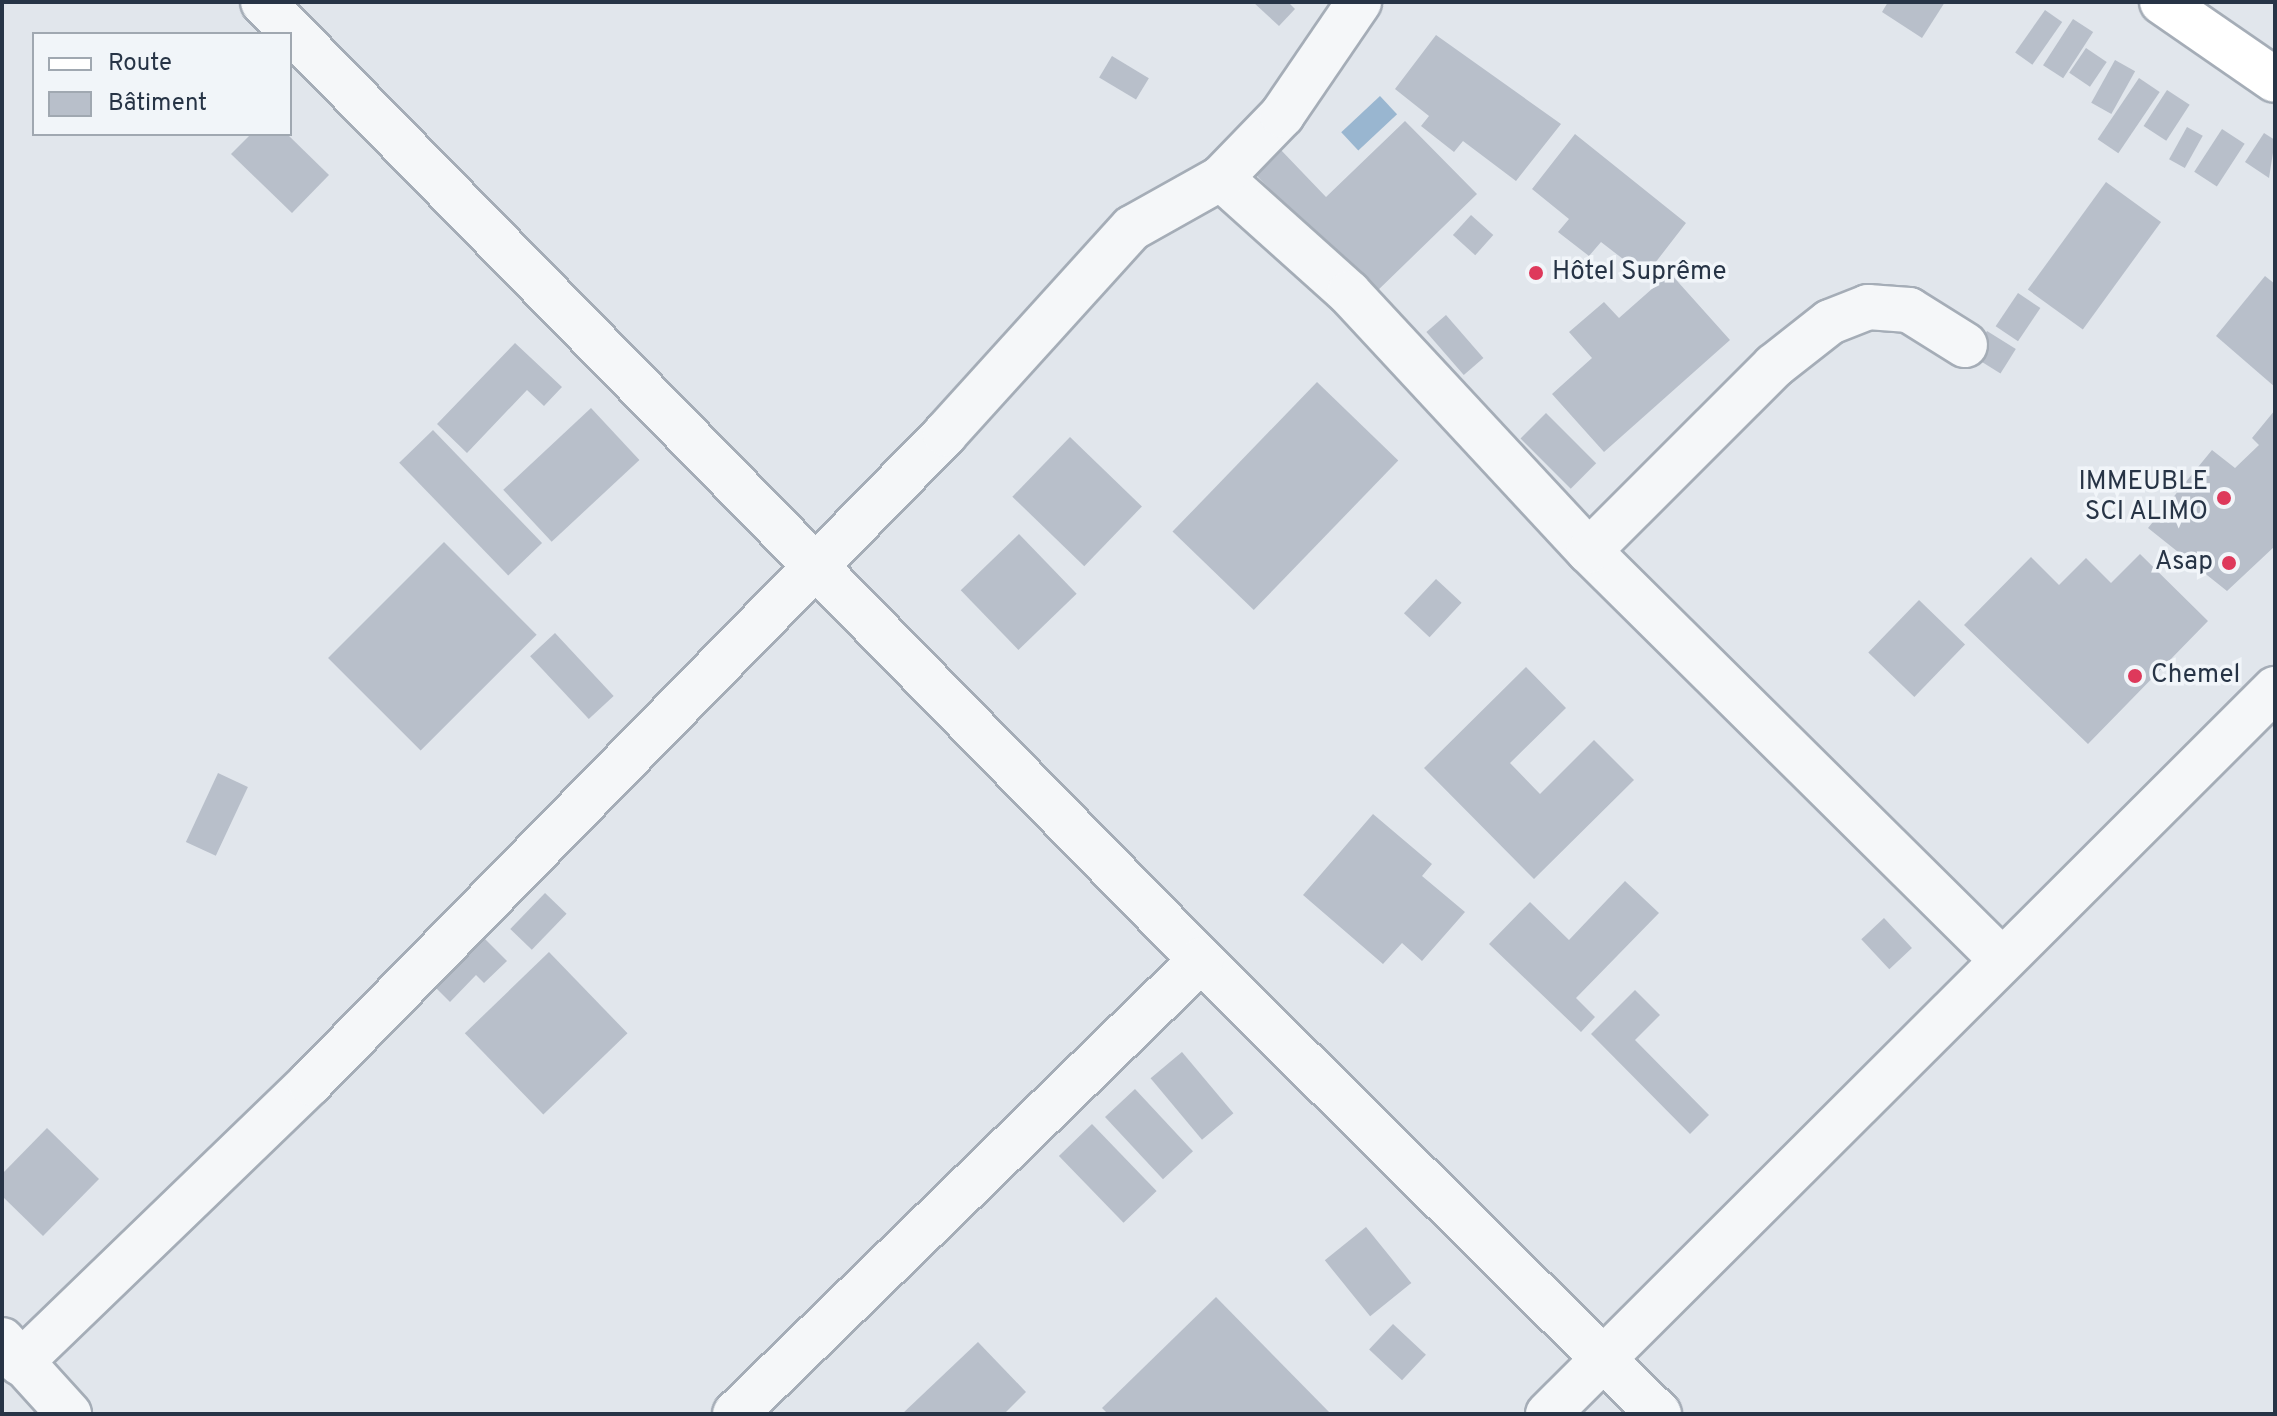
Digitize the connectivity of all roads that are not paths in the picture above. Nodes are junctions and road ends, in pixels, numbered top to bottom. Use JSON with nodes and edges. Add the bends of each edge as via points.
{"nodes":[{"id":1,"x":263,"y":2,"type":"edge"},
{"id":2,"x":1359,"y":2,"type":"edge"},
{"id":3,"x":2162,"y":2,"type":"edge"},
{"id":4,"x":2275,"y":80,"type":"edge"},
{"id":5,"x":1221,"y":178,"type":"junction"},
{"id":6,"x":1965,"y":345,"type":"dead end"},
{"id":7,"x":1589,"y":551,"type":"junction"},
{"id":8,"x":813,"y":564,"type":"junction"},
{"id":9,"x":2275,"y":689,"type":"edge"},
{"id":10,"x":2001,"y":959,"type":"junction"},
{"id":11,"x":1201,"y":960,"type":"junction"},
{"id":12,"x":11,"y":1352,"type":"edge"},
{"id":13,"x":1603,"y":1356,"type":"junction"},
{"id":14,"x":69,"y":1414,"type":"edge"},
{"id":15,"x":735,"y":1414,"type":"edge"},
{"id":16,"x":1548,"y":1414,"type":"edge"},
{"id":17,"x":1659,"y":1414,"type":"edge"}],
"edges":[{"from":1,"to":8,"type":"street"},
{"from":2,"to":5,"type":"street","via":[[1282,115]]},
{"from":3,"to":4,"type":"main road"},
{"from":5,"to":7,"type":"street","via":[[1349,293]]},
{"from":5,"to":8,"type":"street","via":[[1132,228],[945,434]]},
{"from":6,"to":7,"type":"street","via":[[1909,310],[1868,307],[1830,322],[1774,366]]},
{"from":7,"to":10,"type":"street"},
{"from":8,"to":11,"type":"street"},
{"from":8,"to":12,"type":"street","via":[[310,1083]]},
{"from":9,"to":10,"type":"street"},
{"from":10,"to":13,"type":"street"},
{"from":11,"to":13,"type":"street"},
{"from":11,"to":15,"type":"street"},
{"from":12,"to":14,"type":"street"},
{"from":13,"to":16,"type":"street"},
{"from":13,"to":17,"type":"street"}]}
